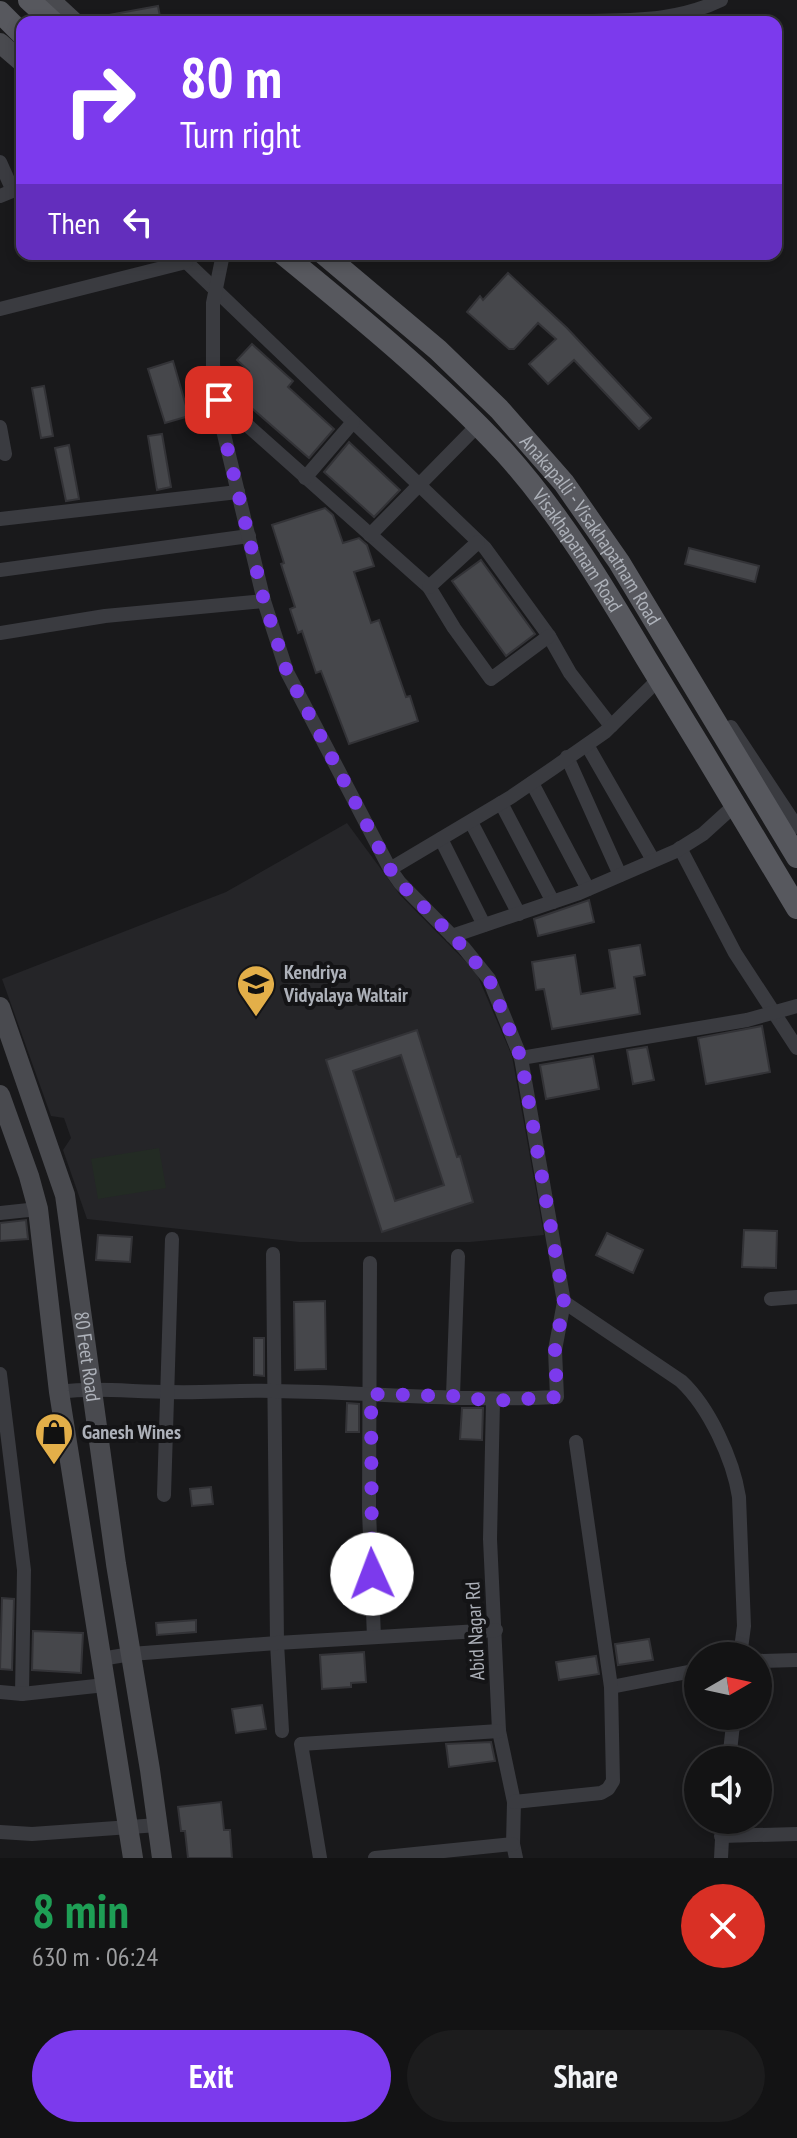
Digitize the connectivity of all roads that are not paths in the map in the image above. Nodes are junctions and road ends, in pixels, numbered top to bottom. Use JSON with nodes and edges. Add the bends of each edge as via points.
{"nodes":[{"id":1,"x":29,"y":0,"type":"edge"},
{"id":2,"x":50,"y":0,"type":"edge"},
{"id":3,"x":721,"y":0,"type":"edge"},
{"id":4,"x":0,"y":12,"type":"edge"},
{"id":5,"x":46,"y":16,"type":"edge"},
{"id":6,"x":67,"y":16,"type":"edge"},
{"id":7,"x":678,"y":16,"type":"edge"},
{"id":8,"x":16,"y":28,"type":"edge"},
{"id":9,"x":0,"y":43,"type":"edge"},
{"id":10,"x":16,"y":57,"type":"edge"},
{"id":11,"x":0,"y":162,"type":"edge"},
{"id":12,"x":12,"y":192,"type":"edge"},
{"id":13,"x":175,"y":260,"type":"edge"},
{"id":14,"x":184,"y":260,"type":"edge"},
{"id":15,"x":222,"y":260,"type":"edge"},
{"id":16,"x":290,"y":260,"type":"edge"},
{"id":17,"x":331,"y":260,"type":"edge"},
{"id":18,"x":215,"y":291,"type":"junction"},
{"id":19,"x":0,"y":309,"type":"edge"},
{"id":20,"x":219,"y":400,"type":"junction"},
{"id":21,"x":353,"y":422,"type":"junction"},
{"id":22,"x":477,"y":426,"type":"junction"},
{"id":23,"x":0,"y":427,"type":"edge"},
{"id":24,"x":5,"y":454,"type":"dead end"},
{"id":25,"x":305,"y":478,"type":"junction"},
{"id":26,"x":420,"y":486,"type":"junction"},
{"id":27,"x":238,"y":492,"type":"junction"},
{"id":28,"x":0,"y":519,"type":"edge"},
{"id":29,"x":370,"y":535,"type":"junction"},
{"id":30,"x":249,"y":536,"type":"junction"},
{"id":31,"x":478,"y":542,"type":"junction"},
{"id":32,"x":0,"y":570,"type":"edge"},
{"id":33,"x":429,"y":587,"type":"junction"},
{"id":34,"x":264,"y":601,"type":"junction"},
{"id":35,"x":0,"y":633,"type":"edge"},
{"id":36,"x":662,"y":633,"type":"junction"},
{"id":37,"x":549,"y":636,"type":"junction"},
{"id":38,"x":659,"y":679,"type":"junction"},
{"id":39,"x":611,"y":726,"type":"junction"},
{"id":40,"x":587,"y":745,"type":"junction"},
{"id":41,"x":567,"y":757,"type":"junction"},
{"id":42,"x":532,"y":783,"type":"junction"},
{"id":43,"x":501,"y":803,"type":"junction"},
{"id":44,"x":735,"y":805,"type":"junction"},
{"id":45,"x":471,"y":822,"type":"junction"},
{"id":46,"x":797,"y":827,"type":"edge"},
{"id":47,"x":441,"y":839,"type":"junction"},
{"id":48,"x":680,"y":848,"type":"junction"},
{"id":49,"x":797,"y":857,"type":"edge"},
{"id":50,"x":653,"y":860,"type":"junction"},
{"id":51,"x":390,"y":869,"type":"junction"},
{"id":52,"x":620,"y":875,"type":"junction"},
{"id":53,"x":588,"y":889,"type":"junction"},
{"id":54,"x":553,"y":902,"type":"junction"},
{"id":55,"x":797,"y":908,"type":"edge"},
{"id":56,"x":519,"y":914,"type":"junction"},
{"id":57,"x":484,"y":925,"type":"junction"},
{"id":58,"x":452,"y":936,"type":"junction"},
{"id":59,"x":797,"y":1006,"type":"edge"},
{"id":60,"x":0,"y":1007,"type":"edge"},
{"id":61,"x":775,"y":1014,"type":"junction"},
{"id":62,"x":797,"y":1048,"type":"edge"},
{"id":63,"x":521,"y":1058,"type":"junction"},
{"id":64,"x":0,"y":1095,"type":"edge"},
{"id":65,"x":44,"y":1137,"type":"junction"},
{"id":66,"x":18,"y":1146,"type":"junction"},
{"id":67,"x":38,"y":1209,"type":"junction"},
{"id":68,"x":0,"y":1213,"type":"edge"},
{"id":69,"x":172,"y":1239,"type":"dead end"},
{"id":70,"x":273,"y":1254,"type":"dead end"},
{"id":71,"x":458,"y":1256,"type":"dead end"},
{"id":72,"x":370,"y":1263,"type":"dead end"},
{"id":73,"x":797,"y":1297,"type":"edge"},
{"id":74,"x":771,"y":1299,"type":"dead end"},
{"id":75,"x":564,"y":1302,"type":"junction"},
{"id":76,"x":0,"y":1374,"type":"edge"},
{"id":77,"x":92,"y":1388,"type":"junction"},
{"id":78,"x":273,"y":1391,"type":"junction"},
{"id":79,"x":59,"y":1392,"type":"junction"},
{"id":80,"x":168,"y":1392,"type":"junction"},
{"id":81,"x":371,"y":1394,"type":"junction"},
{"id":82,"x":453,"y":1396,"type":"junction"},
{"id":83,"x":493,"y":1401,"type":"junction"},
{"id":84,"x":576,"y":1442,"type":"dead end"},
{"id":85,"x":164,"y":1495,"type":"dead end"},
{"id":86,"x":496,"y":1630,"type":"junction"},
{"id":87,"x":374,"y":1637,"type":"junction"},
{"id":88,"x":742,"y":1642,"type":"edge"},
{"id":89,"x":277,"y":1643,"type":"junction"},
{"id":90,"x":131,"y":1654,"type":"junction"},
{"id":91,"x":101,"y":1659,"type":"junction"},
{"id":92,"x":797,"y":1660,"type":"edge"},
{"id":93,"x":772,"y":1661,"type":"edge"},
{"id":94,"x":684,"y":1673,"type":"edge"},
{"id":95,"x":105,"y":1685,"type":"junction"},
{"id":96,"x":611,"y":1687,"type":"junction"},
{"id":97,"x":0,"y":1692,"type":"edge"},
{"id":98,"x":22,"y":1694,"type":"junction"},
{"id":99,"x":282,"y":1731,"type":"dead end"},
{"id":100,"x":499,"y":1731,"type":"junction"},
{"id":101,"x":514,"y":1802,"type":"junction"},
{"id":102,"x":158,"y":1825,"type":"junction"},
{"id":103,"x":127,"y":1829,"type":"junction"},
{"id":104,"x":0,"y":1832,"type":"edge"},
{"id":105,"x":797,"y":1834,"type":"edge"},
{"id":106,"x":721,"y":1836,"type":"joint"},
{"id":107,"x":514,"y":1851,"type":"edge"},
{"id":108,"x":133,"y":1858,"type":"edge"},
{"id":109,"x":162,"y":1858,"type":"edge"},
{"id":110,"x":320,"y":1858,"type":"edge"},
{"id":111,"x":375,"y":1858,"type":"edge"},
{"id":112,"x":721,"y":1858,"type":"edge"}],
"edges":[{"from":1,"to":5,"type":"main road"},
{"from":2,"to":6,"type":"street"},
{"from":3,"to":7,"type":"street"},
{"from":4,"to":8,"type":"main road"},
{"from":9,"to":10,"type":"street"},
{"from":11,"to":12,"type":"street"},
{"from":13,"to":19,"type":"street"},
{"from":14,"to":18,"type":"street"},
{"from":15,"to":18,"type":"street"},
{"from":16,"to":22,"type":"main road","name":"Visakhapatnam Road","via":[[385,338]]},
{"from":17,"to":36,"type":"main road","name":"Anakapalli - Visakhapatnam Road","via":[[499,409],[564,483]]},
{"from":18,"to":20,"type":"street","via":[[213,365]]},
{"from":18,"to":21,"type":"street"},
{"from":20,"to":25,"type":"street"},
{"from":20,"to":27,"type":"street"},
{"from":21,"to":25,"type":"street"},
{"from":21,"to":26,"type":"street"},
{"from":22,"to":26,"type":"street"},
{"from":22,"to":38,"type":"main road","name":"Visakhapatnam Road","via":[[560,524]]},
{"from":23,"to":24,"type":"street"},
{"from":25,"to":29,"type":"street"},
{"from":26,"to":29,"type":"street"},
{"from":26,"to":31,"type":"street"},
{"from":27,"to":28,"type":"street"},
{"from":27,"to":30,"type":"street"},
{"from":29,"to":33,"type":"street"},
{"from":30,"to":32,"type":"street"},
{"from":30,"to":34,"type":"street"},
{"from":31,"to":33,"type":"street"},
{"from":31,"to":37,"type":"street"},
{"from":33,"to":37,"type":"street","via":[[491,679]]},
{"from":34,"to":35,"type":"street","via":[[105,616]]},
{"from":34,"to":51,"type":"street","via":[[287,672]]},
{"from":36,"to":46,"type":"street"},
{"from":36,"to":49,"type":"main road","name":"Anakapalli - Visakhapatnam Road"},
{"from":37,"to":39,"type":"street"},
{"from":38,"to":39,"type":"street"},
{"from":38,"to":44,"type":"main road","name":"Visakhapatnam Road"},
{"from":39,"to":40,"type":"street"},
{"from":40,"to":41,"type":"street"},
{"from":40,"to":50,"type":"street"},
{"from":41,"to":42,"type":"street"},
{"from":41,"to":52,"type":"street"},
{"from":42,"to":43,"type":"street"},
{"from":42,"to":53,"type":"street"},
{"from":43,"to":45,"type":"street"},
{"from":43,"to":54,"type":"street"},
{"from":44,"to":48,"type":"street"},
{"from":44,"to":55,"type":"main road","name":"Visakhapatnam Road"},
{"from":45,"to":47,"type":"street"},
{"from":45,"to":56,"type":"street"},
{"from":47,"to":51,"type":"street"},
{"from":47,"to":57,"type":"street"},
{"from":48,"to":50,"type":"street"},
{"from":48,"to":61,"type":"street","via":[[735,953]]},
{"from":50,"to":52,"type":"street"},
{"from":51,"to":58,"type":"street"},
{"from":52,"to":53,"type":"street"},
{"from":53,"to":54,"type":"street"},
{"from":54,"to":56,"type":"street"},
{"from":56,"to":57,"type":"street"},
{"from":57,"to":58,"type":"street"},
{"from":58,"to":63,"type":"street","via":[[489,979]]},
{"from":59,"to":61,"type":"street"},
{"from":60,"to":65,"type":"street","name":"80 Feet Road"},
{"from":61,"to":62,"type":"street"},
{"from":61,"to":63,"type":"street"},
{"from":63,"to":75,"type":"street"},
{"from":64,"to":66,"type":"street","name":"80 Feet Road"},
{"from":65,"to":66,"type":"street"},
{"from":65,"to":77,"type":"street","name":"80 Feet Road","via":[[65,1195]]},
{"from":66,"to":67,"type":"street","name":"80 Feet Road"},
{"from":67,"to":68,"type":"street"},
{"from":67,"to":79,"type":"street","name":"80 Feet Road"},
{"from":69,"to":80,"type":"street"},
{"from":70,"to":78,"type":"street"},
{"from":71,"to":82,"type":"street"},
{"from":72,"to":81,"type":"street"},
{"from":73,"to":74,"type":"street"},
{"from":75,"to":83,"type":"street","via":[[555,1350],[557,1397]]},
{"from":75,"to":88,"type":"street","via":[[696,1395],[736,1477]]},
{"from":76,"to":98,"type":"street","via":[[24,1570]]},
{"from":77,"to":79,"type":"street"},
{"from":77,"to":80,"type":"street"},
{"from":77,"to":90,"type":"street","name":"80 Feet Road"},
{"from":78,"to":80,"type":"street"},
{"from":78,"to":81,"type":"street"},
{"from":78,"to":89,"type":"street"},
{"from":79,"to":91,"type":"street","name":"80 Feet Road"},
{"from":80,"to":85,"type":"street"},
{"from":81,"to":82,"type":"street"},
{"from":81,"to":87,"type":"street"},
{"from":82,"to":83,"type":"street"},
{"from":83,"to":86,"type":"street","name":"Abid Nagar Rd","via":[[490,1539]]},
{"from":84,"to":96,"type":"street"},
{"from":86,"to":87,"type":"street"},
{"from":86,"to":100,"type":"street","name":"Abid Nagar Rd"},
{"from":87,"to":89,"type":"street"},
{"from":89,"to":90,"type":"street"},
{"from":89,"to":99,"type":"street"},
{"from":90,"to":91,"type":"street"},
{"from":90,"to":102,"type":"street","name":"80 Feet Road"},
{"from":91,"to":95,"type":"street","name":"80 Feet Road"},
{"from":92,"to":93,"type":"street"},
{"from":94,"to":96,"type":"street"},
{"from":95,"to":98,"type":"street"},
{"from":95,"to":103,"type":"street","name":"80 Feet Road"},
{"from":96,"to":101,"type":"street","via":[[614,1771],[608,1789]]},
{"from":97,"to":98,"type":"street"},
{"from":100,"to":101,"type":"street","name":"Abid Nagar Rd"},
{"from":100,"to":110,"type":"street","via":[[301,1744]]},
{"from":101,"to":107,"type":"street","name":"Abid Nagar Rd"},
{"from":102,"to":103,"type":"street"},
{"from":102,"to":109,"type":"street","name":"80 Feet Road"},
{"from":103,"to":104,"type":"street"},
{"from":103,"to":108,"type":"street","name":"80 Feet Road"},
{"from":105,"to":106,"type":"street"},
{"from":106,"to":112,"type":"street"},
{"from":107,"to":111,"type":"street"}]}
